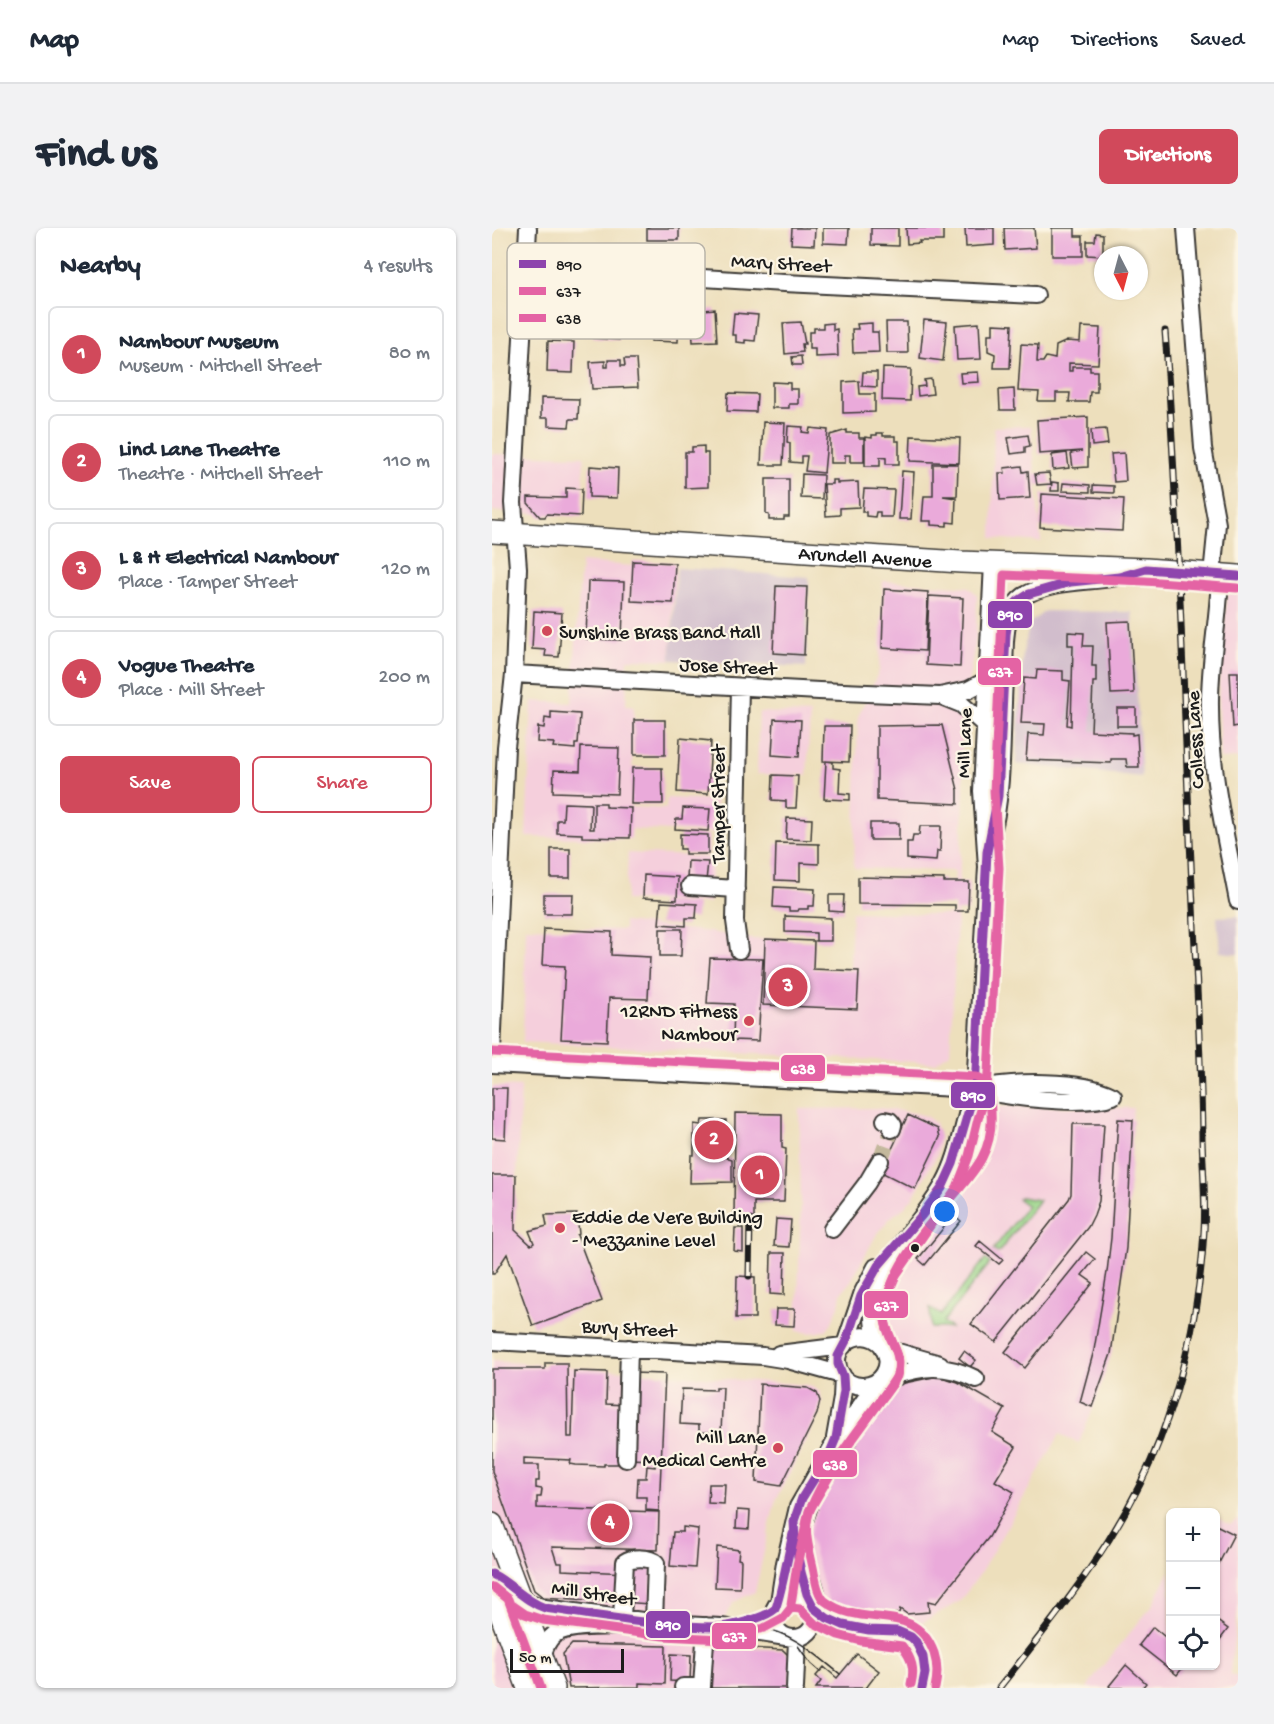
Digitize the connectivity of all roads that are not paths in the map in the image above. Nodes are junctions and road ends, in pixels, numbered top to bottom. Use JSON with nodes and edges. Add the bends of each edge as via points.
{"nodes":[{"id":1,"x":528,"y":228,"type":"edge"},
{"id":2,"x":1186,"y":228,"type":"edge"},
{"id":3,"x":527,"y":243,"type":"edge"},
{"id":4,"x":705,"y":279,"type":"edge"},
{"id":5,"x":1036,"y":295,"type":"dead end"},
{"id":6,"x":521,"y":339,"type":"edge"},
{"id":7,"x":492,"y":532,"type":"edge"},
{"id":8,"x":515,"y":534,"type":"junction"},
{"id":9,"x":993,"y":563,"type":"junction"},
{"id":10,"x":1146,"y":569,"type":"junction"},
{"id":11,"x":1224,"y":575,"type":"edge"},
{"id":12,"x":514,"y":674,"type":"junction"},
{"id":13,"x":987,"y":681,"type":"junction"},
{"id":14,"x":740,"y":687,"type":"junction"},
{"id":15,"x":940,"y":696,"type":"junction"},
{"id":16,"x":985,"y":725,"type":"junction"},
{"id":17,"x":987,"y":852,"type":"junction"},
{"id":18,"x":718,"y":878,"type":"dead end"},
{"id":19,"x":736,"y":884,"type":"junction"},
{"id":20,"x":690,"y":886,"type":"dead end"},
{"id":21,"x":1238,"y":901,"type":"edge"},
{"id":22,"x":739,"y":950,"type":"dead end"},
{"id":23,"x":492,"y":1052,"type":"edge"},
{"id":24,"x":492,"y":1064,"type":"edge"},
{"id":25,"x":975,"y":1089,"type":"junction"},
{"id":26,"x":1120,"y":1097,"type":"dead end"},
{"id":27,"x":880,"y":1161,"type":"tunnel mouth"},
{"id":28,"x":915,"y":1224,"type":"junction"},
{"id":29,"x":832,"y":1229,"type":"dead end"},
{"id":30,"x":492,"y":1341,"type":"edge"},
{"id":31,"x":844,"y":1344,"type":"junction"},
{"id":32,"x":883,"y":1346,"type":"junction"},
{"id":33,"x":629,"y":1348,"type":"junction"},
{"id":34,"x":763,"y":1356,"type":"junction"},
{"id":35,"x":958,"y":1370,"type":"junction"},
{"id":36,"x":842,"y":1376,"type":"junction"},
{"id":37,"x":976,"y":1379,"type":"dead end"},
{"id":38,"x":879,"y":1380,"type":"junction"},
{"id":39,"x":834,"y":1444,"type":"junction"},
{"id":40,"x":626,"y":1459,"type":"dead end"},
{"id":41,"x":492,"y":1524,"type":"edge"},
{"id":42,"x":793,"y":1532,"type":"junction"},
{"id":43,"x":492,"y":1574,"type":"edge"},
{"id":44,"x":519,"y":1594,"type":"junction"},
{"id":45,"x":494,"y":1602,"type":"edge"},
{"id":46,"x":777,"y":1605,"type":"junction"},
{"id":47,"x":812,"y":1606,"type":"junction"},
{"id":48,"x":554,"y":1609,"type":"junction"},
{"id":49,"x":622,"y":1617,"type":"junction"},
{"id":50,"x":659,"y":1623,"type":"junction"},
{"id":51,"x":532,"y":1625,"type":"junction"},
{"id":52,"x":713,"y":1626,"type":"junction"},
{"id":53,"x":791,"y":1638,"type":"junction"},
{"id":54,"x":543,"y":1654,"type":"junction"},
{"id":55,"x":526,"y":1680,"type":"edge"},
{"id":56,"x":683,"y":1687,"type":"edge"},
{"id":57,"x":554,"y":1688,"type":"edge"},
{"id":58,"x":795,"y":1688,"type":"edge"},
{"id":59,"x":922,"y":1688,"type":"edge"}],
"edges":[{"from":1,"to":3,"type":"street"},
{"from":2,"to":11,"type":"street","name":"Colless Lane","via":[[1203,448]]},
{"from":4,"to":5,"type":"street","name":"Mary Street"},
{"from":6,"to":8,"type":"street","via":[[513,503]]},
{"from":7,"to":8,"type":"main road","name":"Arundell Avenue"},
{"from":8,"to":9,"type":"main road","name":"Arundell Avenue"},
{"from":8,"to":12,"type":"street","via":[[518,568]]},
{"from":9,"to":10,"type":"main road","name":"Arundell Avenue"},
{"from":9,"to":13,"type":"street","name":"Mill Lane"},
{"from":10,"to":11,"type":"main road","name":"Arundell Avenue"},
{"from":10,"to":17,"type":"street","name":"Mill Lane","via":[[1059,585],[1029,594],[1013,606],[1006,634],[997,809]]},
{"from":11,"to":21,"type":"street","name":"Colless Lane","via":[[1210,705],[1211,744]]},
{"from":12,"to":14,"type":"street","name":"Jose Street"},
{"from":12,"to":23,"type":"street","via":[[505,770]]},
{"from":13,"to":15,"type":"street","name":"Jose Street"},
{"from":13,"to":16,"type":"street","name":"Mill Lane"},
{"from":14,"to":15,"type":"street","name":"Jose Street"},
{"from":14,"to":19,"type":"street","name":"Tamper Street"},
{"from":15,"to":16,"type":"street","name":"Jose Street","via":[[961,704]]},
{"from":16,"to":17,"type":"street","name":"Mill Lane","via":[[982,818]]},
{"from":17,"to":25,"type":"street","name":"Mill Lane"},
{"from":18,"to":19,"type":"street"},
{"from":19,"to":20,"type":"street"},
{"from":19,"to":22,"type":"street","name":"Tamper Street"},
{"from":24,"to":25,"type":"street"},
{"from":25,"to":26,"type":"street","via":[[1040,1083],[1092,1089]]},
{"from":25,"to":28,"type":"street","name":"Mill Lane","via":[[955,1161],[936,1198]]},
{"from":27,"to":29,"type":"street"},
{"from":28,"to":31,"type":"street","name":"Mill Lane","via":[[872,1274]]},
{"from":28,"to":32,"type":"street","name":"Mill Lane","via":[[877,1290],[874,1326]]},
{"from":30,"to":33,"type":"street","name":"Bury Street"},
{"from":31,"to":32,"type":"street","via":[[862,1336]]},
{"from":31,"to":34,"type":"street","name":"Bury Street"},
{"from":31,"to":36,"type":"street","via":[[837,1360]]},
{"from":32,"to":35,"type":"street"},
{"from":32,"to":38,"type":"street","via":[[887,1366]]},
{"from":33,"to":34,"type":"street","name":"Bury Street"},
{"from":33,"to":40,"type":"street"},
{"from":34,"to":36,"type":"street","name":"Bury Street"},
{"from":35,"to":37,"type":"street"},
{"from":35,"to":38,"type":"street","via":[[923,1369]]},
{"from":36,"to":38,"type":"street","via":[[860,1386]]},
{"from":36,"to":39,"type":"street"},
{"from":38,"to":39,"type":"street"},
{"from":39,"to":42,"type":"street","via":[[803,1497]]},
{"from":41,"to":44,"type":"main road"},
{"from":42,"to":46,"type":"street"},
{"from":42,"to":47,"type":"street"},
{"from":43,"to":44,"type":"main road"},
{"from":44,"to":48,"type":"street","name":"Mill Street","via":[[535,1605]]},
{"from":44,"to":51,"type":"main road"},
{"from":45,"to":55,"type":"main road"},
{"from":46,"to":47,"type":"street","via":[[795,1596]]},
{"from":46,"to":52,"type":"street","name":"Mill Street","via":[[760,1617]]},
{"from":46,"to":53,"type":"street","via":[[776,1629]]},
{"from":47,"to":53,"type":"street","via":[[814,1626],[807,1635]]},
{"from":47,"to":59,"type":"street","via":[[842,1624],[907,1634],[915,1641],[925,1664]]},
{"from":48,"to":49,"type":"street","name":"Mill Street"},
{"from":48,"to":51,"type":"street","via":[[542,1613]]},
{"from":49,"to":50,"type":"street","name":"Mill Street"},
{"from":49,"to":50,"type":"street","via":[[625,1562],[651,1560],[656,1563]]},
{"from":50,"to":52,"type":"street","name":"Mill Street"},
{"from":50,"to":54,"type":"street","name":"Mill Street","via":[[563,1631],[551,1638]]},
{"from":51,"to":54,"type":"main road"},
{"from":51,"to":55,"type":"main road","via":[[525,1647]]},
{"from":52,"to":53,"type":"street","name":"Mill Street"},
{"from":52,"to":56,"type":"street","via":[[702,1688]]},
{"from":53,"to":58,"type":"street"},
{"from":54,"to":57,"type":"main road"}]}
